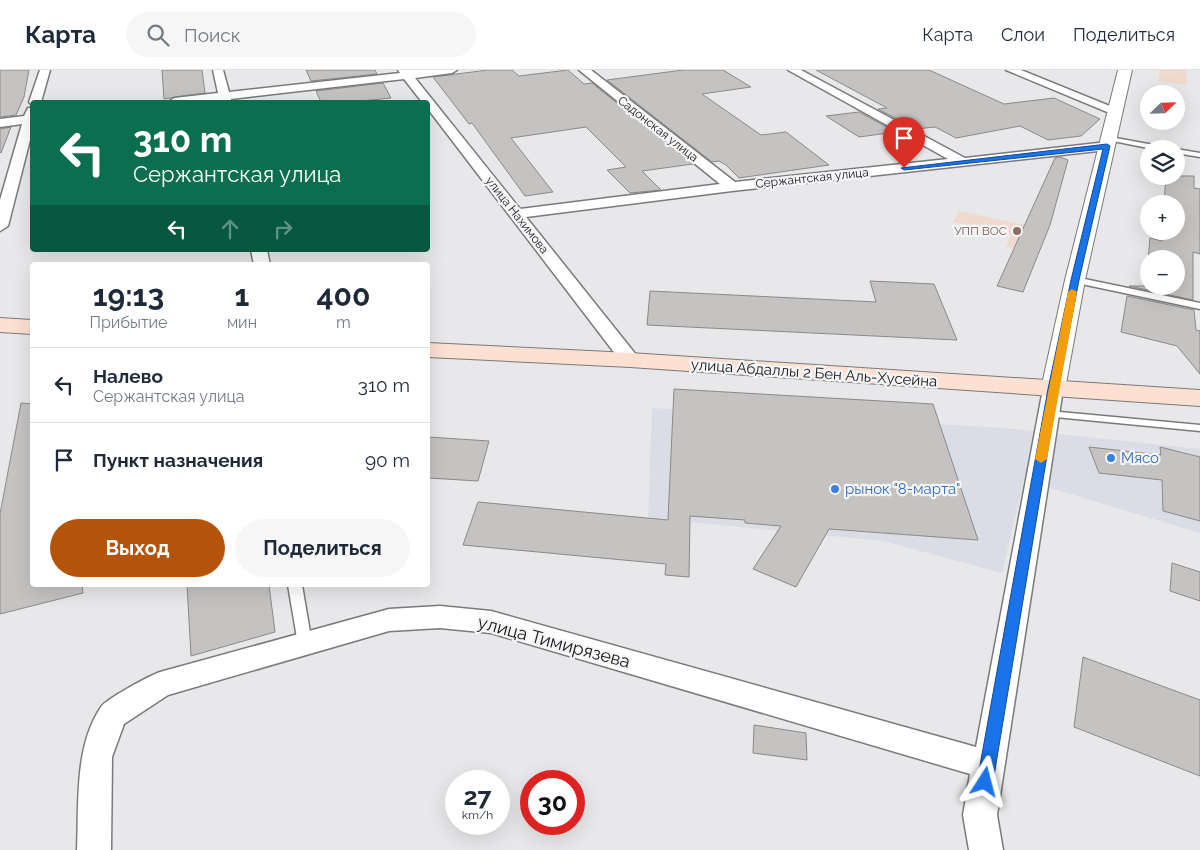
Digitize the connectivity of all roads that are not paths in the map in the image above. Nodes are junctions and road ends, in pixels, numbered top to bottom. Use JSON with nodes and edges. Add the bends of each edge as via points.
{"nodes":[{"id":1,"x":45,"y":70,"type":"edge"},
{"id":2,"x":218,"y":70,"type":"edge"},
{"id":3,"x":452,"y":70,"type":"edge"},
{"id":4,"x":584,"y":70,"type":"edge"},
{"id":5,"x":793,"y":70,"type":"edge"},
{"id":6,"x":1011,"y":70,"type":"edge"},
{"id":7,"x":1125,"y":70,"type":"edge"},
{"id":8,"x":405,"y":73,"type":"edge"},
{"id":9,"x":36,"y":100,"type":"edge"},
{"id":10,"x":225,"y":100,"type":"edge"},
{"id":11,"x":427,"y":100,"type":"edge"},
{"id":12,"x":430,"y":104,"type":"edge"},
{"id":13,"x":1116,"y":111,"type":"junction"},
{"id":14,"x":30,"y":117,"type":"edge"},
{"id":15,"x":0,"y":123,"type":"edge"},
{"id":16,"x":30,"y":124,"type":"edge"},
{"id":17,"x":1108,"y":142,"type":"junction"},
{"id":18,"x":1140,"y":146,"type":"edge"},
{"id":19,"x":1185,"y":152,"type":"edge"},
{"id":20,"x":1200,"y":155,"type":"edge"},
{"id":21,"x":961,"y":161,"type":"junction"},
{"id":22,"x":732,"y":187,"type":"junction"},
{"id":23,"x":518,"y":214,"type":"junction"},
{"id":24,"x":0,"y":226,"type":"edge"},
{"id":25,"x":1075,"y":280,"type":"junction"},
{"id":26,"x":1200,"y":306,"type":"edge"},
{"id":27,"x":0,"y":325,"type":"edge"},
{"id":28,"x":30,"y":327,"type":"edge"},
{"id":29,"x":430,"y":350,"type":"edge"},
{"id":30,"x":630,"y":360,"type":"junction"},
{"id":31,"x":1200,"y":398,"type":"edge"},
{"id":32,"x":1051,"y":402,"type":"junction"},
{"id":33,"x":1200,"y":428,"type":"edge"},
{"id":34,"x":295,"y":587,"type":"edge"},
{"id":35,"x":305,"y":644,"type":"junction"},
{"id":36,"x":988,"y":765,"type":"junction"},
{"id":37,"x":94,"y":850,"type":"edge"},
{"id":38,"x":986,"y":850,"type":"edge"}],
"edges":[{"from":1,"to":9,"type":"street"},
{"from":2,"to":10,"type":"street"},
{"from":3,"to":8,"type":"street"},
{"from":4,"to":22,"type":"street","name":"Садонская улица"},
{"from":5,"to":21,"type":"street"},
{"from":6,"to":13,"type":"street"},
{"from":7,"to":13,"type":"street"},
{"from":8,"to":10,"type":"street"},
{"from":8,"to":11,"type":"street","name":"улица Нахимова"},
{"from":12,"to":23,"type":"street","name":"улица Нахимова"},
{"from":13,"to":17,"type":"street"},
{"from":14,"to":15,"type":"street"},
{"from":16,"to":24,"type":"street"},
{"from":17,"to":18,"type":"lane"},
{"from":17,"to":21,"type":"street","name":"Сержантская улица"},
{"from":17,"to":25,"type":"street"},
{"from":19,"to":20,"type":"lane"},
{"from":21,"to":22,"type":"street","name":"Сержантская улица"},
{"from":22,"to":23,"type":"street","name":"Сержантская улица"},
{"from":23,"to":30,"type":"street","name":"улица Нахимова"},
{"from":25,"to":26,"type":"lane"},
{"from":25,"to":32,"type":"street"},
{"from":27,"to":28,"type":"main road"},
{"from":29,"to":30,"type":"main road","name":"улица Абдаллы 2 Бен Аль-Хусейна"},
{"from":30,"to":32,"type":"main road","name":"улица Абдаллы 2 Бен Аль-Хусейна"},
{"from":31,"to":32,"type":"main road","name":"улица Абдаллы 2 Бен Аль-Хусейна"},
{"from":32,"to":33,"type":"lane"},
{"from":32,"to":36,"type":"street"},
{"from":34,"to":35,"type":"lane"},
{"from":35,"to":36,"type":"street","name":"улица Тимирязева","via":[[389,620],[440,616],[491,622]]},
{"from":35,"to":37,"type":"street","name":"улица Тимирязева","via":[[160,685],[112,714],[96,757]]},
{"from":36,"to":38,"type":"street","via":[[980,815]]}]}
